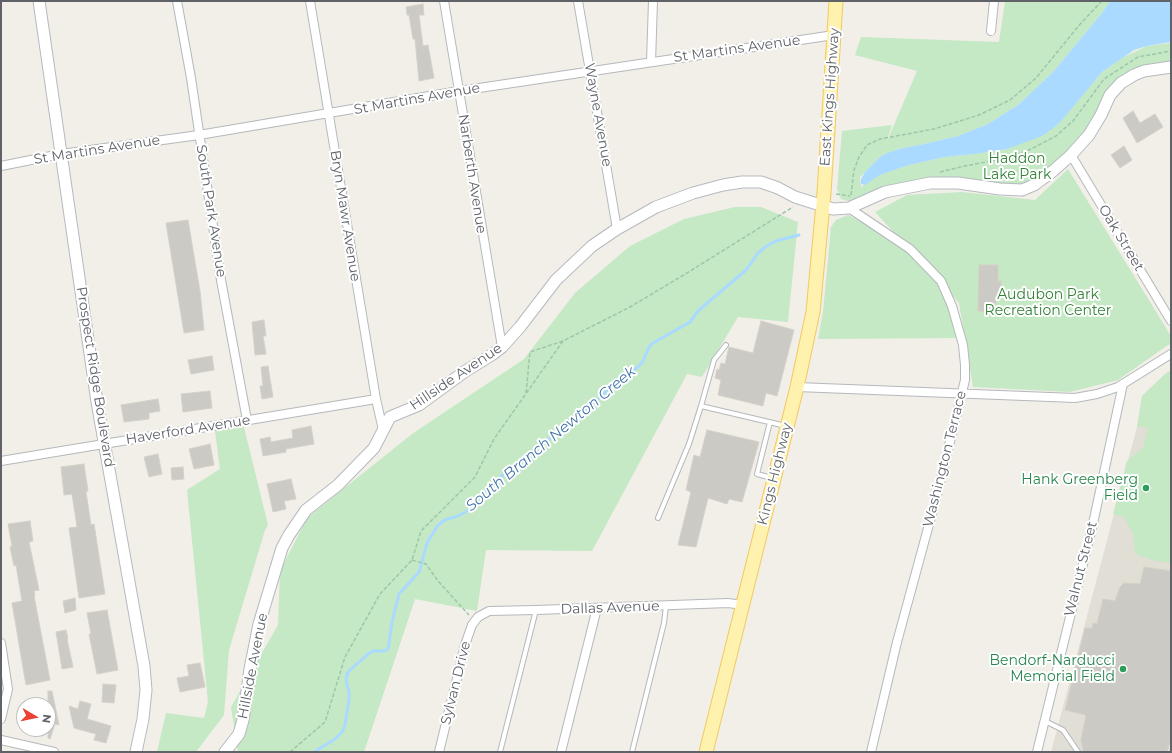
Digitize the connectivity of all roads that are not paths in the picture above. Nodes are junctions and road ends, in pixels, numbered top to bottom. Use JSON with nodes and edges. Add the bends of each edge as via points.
{"nodes":[{"id":1,"x":38,"y":1,"type":"edge"},
{"id":2,"x":177,"y":1,"type":"edge"},
{"id":3,"x":310,"y":1,"type":"edge"},
{"id":4,"x":444,"y":1,"type":"edge"},
{"id":5,"x":578,"y":1,"type":"edge"},
{"id":6,"x":653,"y":1,"type":"edge"},
{"id":7,"x":836,"y":1,"type":"edge"},
{"id":8,"x":994,"y":1,"type":"edge"},
{"id":9,"x":991,"y":31,"type":"dead end"},
{"id":10,"x":834,"y":35,"type":"junction"},
{"id":11,"x":651,"y":62,"type":"junction"},
{"id":12,"x":1171,"y":67,"type":"edge"},
{"id":13,"x":590,"y":72,"type":"junction"},
{"id":14,"x":459,"y":91,"type":"junction"},
{"id":15,"x":329,"y":114,"type":"junction"},
{"id":16,"x":199,"y":135,"type":"junction"},
{"id":17,"x":61,"y":154,"type":"junction"},
{"id":18,"x":1071,"y":155,"type":"junction"},
{"id":19,"x":1,"y":166,"type":"edge"},
{"id":20,"x":823,"y":199,"type":"junction"},
{"id":21,"x":849,"y":208,"type":"junction"},
{"id":22,"x":617,"y":229,"type":"junction"},
{"id":23,"x":1171,"y":321,"type":"edge"},
{"id":24,"x":726,"y":345,"type":"dead end"},
{"id":25,"x":502,"y":347,"type":"junction"},
{"id":26,"x":1171,"y":354,"type":"edge"},
{"id":27,"x":1123,"y":384,"type":"junction"},
{"id":28,"x":797,"y":387,"type":"junction"},
{"id":29,"x":961,"y":394,"type":"junction"},
{"id":30,"x":376,"y":399,"type":"junction"},
{"id":31,"x":700,"y":406,"type":"junction"},
{"id":32,"x":247,"y":420,"type":"junction"},
{"id":33,"x":770,"y":422,"type":"junction"},
{"id":34,"x":786,"y":427,"type":"junction"},
{"id":35,"x":384,"y":430,"type":"junction"},
{"id":36,"x":105,"y":444,"type":"junction"},
{"id":37,"x":1,"y":461,"type":"edge"},
{"id":38,"x":774,"y":478,"type":"junction"},
{"id":39,"x":658,"y":518,"type":"dead end"},
{"id":40,"x":743,"y":605,"type":"junction"},
{"id":41,"x":666,"y":606,"type":"junction"},
{"id":42,"x":597,"y":608,"type":"junction"},
{"id":43,"x":536,"y":610,"type":"junction"},
{"id":44,"x":476,"y":619,"type":"joint"},
{"id":45,"x":1,"y":643,"type":"edge"},
{"id":46,"x":1,"y":719,"type":"edge"},
{"id":47,"x":1044,"y":721,"type":"junction"},
{"id":48,"x":1,"y":740,"type":"edge"},
{"id":49,"x":54,"y":752,"type":"edge"},
{"id":50,"x":136,"y":752,"type":"edge"},
{"id":51,"x":224,"y":752,"type":"edge"},
{"id":52,"x":439,"y":752,"type":"edge"},
{"id":53,"x":500,"y":752,"type":"edge"},
{"id":54,"x":561,"y":752,"type":"edge"},
{"id":55,"x":632,"y":752,"type":"edge"},
{"id":56,"x":706,"y":752,"type":"edge"},
{"id":57,"x":872,"y":752,"type":"edge"},
{"id":58,"x":1037,"y":752,"type":"edge"},
{"id":59,"x":1078,"y":752,"type":"edge"}],
"edges":[{"from":1,"to":17,"type":"street","name":"Prospect Ridge Boulevard"},
{"from":2,"to":16,"type":"street","name":"South Park Avenue"},
{"from":3,"to":15,"type":"street","name":"Bryn Mawr Avenue"},
{"from":4,"to":14,"type":"street","name":"Narberth Avenue"},
{"from":5,"to":13,"type":"street","name":"Wayne Avenue"},
{"from":6,"to":11,"type":"street"},
{"from":7,"to":10,"type":"main road","name":"East Kings Highway"},
{"from":8,"to":9,"type":"street"},
{"from":10,"to":11,"type":"street","name":"St Martins Avenue"},
{"from":10,"to":20,"type":"main road","name":"East Kings Highway"},
{"from":11,"to":13,"type":"street","name":"St Martins Avenue"},
{"from":12,"to":18,"type":"street","via":[[1144,71],[1121,82],[1110,95],[1090,135]]},
{"from":13,"to":14,"type":"street","name":"St Martins Avenue"},
{"from":13,"to":22,"type":"street","name":"Wayne Avenue"},
{"from":14,"to":15,"type":"street","name":"St Martins Avenue"},
{"from":14,"to":25,"type":"street","name":"Narberth Avenue"},
{"from":15,"to":16,"type":"street","name":"St Martins Avenue"},
{"from":15,"to":30,"type":"street","name":"Bryn Mawr Avenue"},
{"from":16,"to":17,"type":"street","name":"St Martins Avenue"},
{"from":16,"to":32,"type":"street","name":"South Park Avenue","via":[[221,280]]},
{"from":17,"to":19,"type":"street","name":"St Martins Avenue"},
{"from":17,"to":36,"type":"street","name":"Prospect Ridge Boulevard"},
{"from":18,"to":21,"type":"street","via":[[1034,185],[1022,190],[958,183],[930,183],[886,192]]},
{"from":18,"to":23,"type":"street","name":"Oak Street"},
{"from":20,"to":21,"type":"street","name":"Hillside Avenue","via":[[833,209]]},
{"from":20,"to":22,"type":"street","name":"Hillside Avenue","via":[[803,200],[761,182],[742,182],[693,193],[656,207]]},
{"from":20,"to":28,"type":"main road","name":"Kings Highway","via":[[813,312]]},
{"from":21,"to":29,"type":"street","name":"Washington Terrace","via":[[910,249],[941,281],[952,306],[963,345],[965,380]]},
{"from":22,"to":25,"type":"street","name":"Hillside Avenue","via":[[592,246],[556,280]]},
{"from":24,"to":31,"type":"lane","via":[[714,360]]},
{"from":25,"to":35,"type":"street","name":"Hillside Avenue","via":[[419,405],[390,417]]},
{"from":26,"to":27,"type":"street"},
{"from":27,"to":29,"type":"street","via":[[1097,394],[1075,398]]},
{"from":27,"to":47,"type":"street","name":"Walnut Street","via":[[1094,519]]},
{"from":28,"to":29,"type":"street"},
{"from":28,"to":34,"type":"main road","name":"Kings Highway"},
{"from":29,"to":57,"type":"street","name":"Washington Terrace","via":[[897,642]]},
{"from":30,"to":32,"type":"street","name":"Haverford Avenue"},
{"from":30,"to":35,"type":"street","name":"Bryn Mawr Avenue"},
{"from":31,"to":33,"type":"lane"},
{"from":31,"to":39,"type":"lane","via":[[689,444]]},
{"from":32,"to":36,"type":"street","name":"Haverford Avenue"},
{"from":33,"to":34,"type":"lane"},
{"from":33,"to":38,"type":"lane","via":[[757,474]]},
{"from":34,"to":38,"type":"main road","name":"Kings Highway"},
{"from":35,"to":51,"type":"street","name":"Hillside Avenue","via":[[374,448],[338,486],[306,510],[289,535],[278,560],[259,624],[244,720],[239,734]]},
{"from":36,"to":37,"type":"street","name":"Haverford Avenue"},
{"from":36,"to":50,"type":"street","name":"Prospect Ridge Boulevard","via":[[144,666],[144,718]]},
{"from":38,"to":40,"type":"main road","name":"Kings Highway"},
{"from":40,"to":41,"type":"street","name":"Dallas Avenue","via":[[728,603]]},
{"from":40,"to":56,"type":"main road","name":"Kings Highway"},
{"from":41,"to":42,"type":"street","name":"Dallas Avenue"},
{"from":41,"to":55,"type":"lane"},
{"from":42,"to":43,"type":"street","name":"Dallas Avenue"},
{"from":42,"to":54,"type":"street"},
{"from":43,"to":44,"type":"street","name":"Dallas Avenue","via":[[489,611]]},
{"from":43,"to":53,"type":"lane"},
{"from":44,"to":52,"type":"street","name":"Sylvan Drive","via":[[465,645]]},
{"from":45,"to":46,"type":"street","via":[[8,689]]},
{"from":47,"to":58,"type":"street","name":"Walnut Street"},
{"from":47,"to":59,"type":"lane","via":[[1063,730]]},
{"from":48,"to":49,"type":"street"}]}
